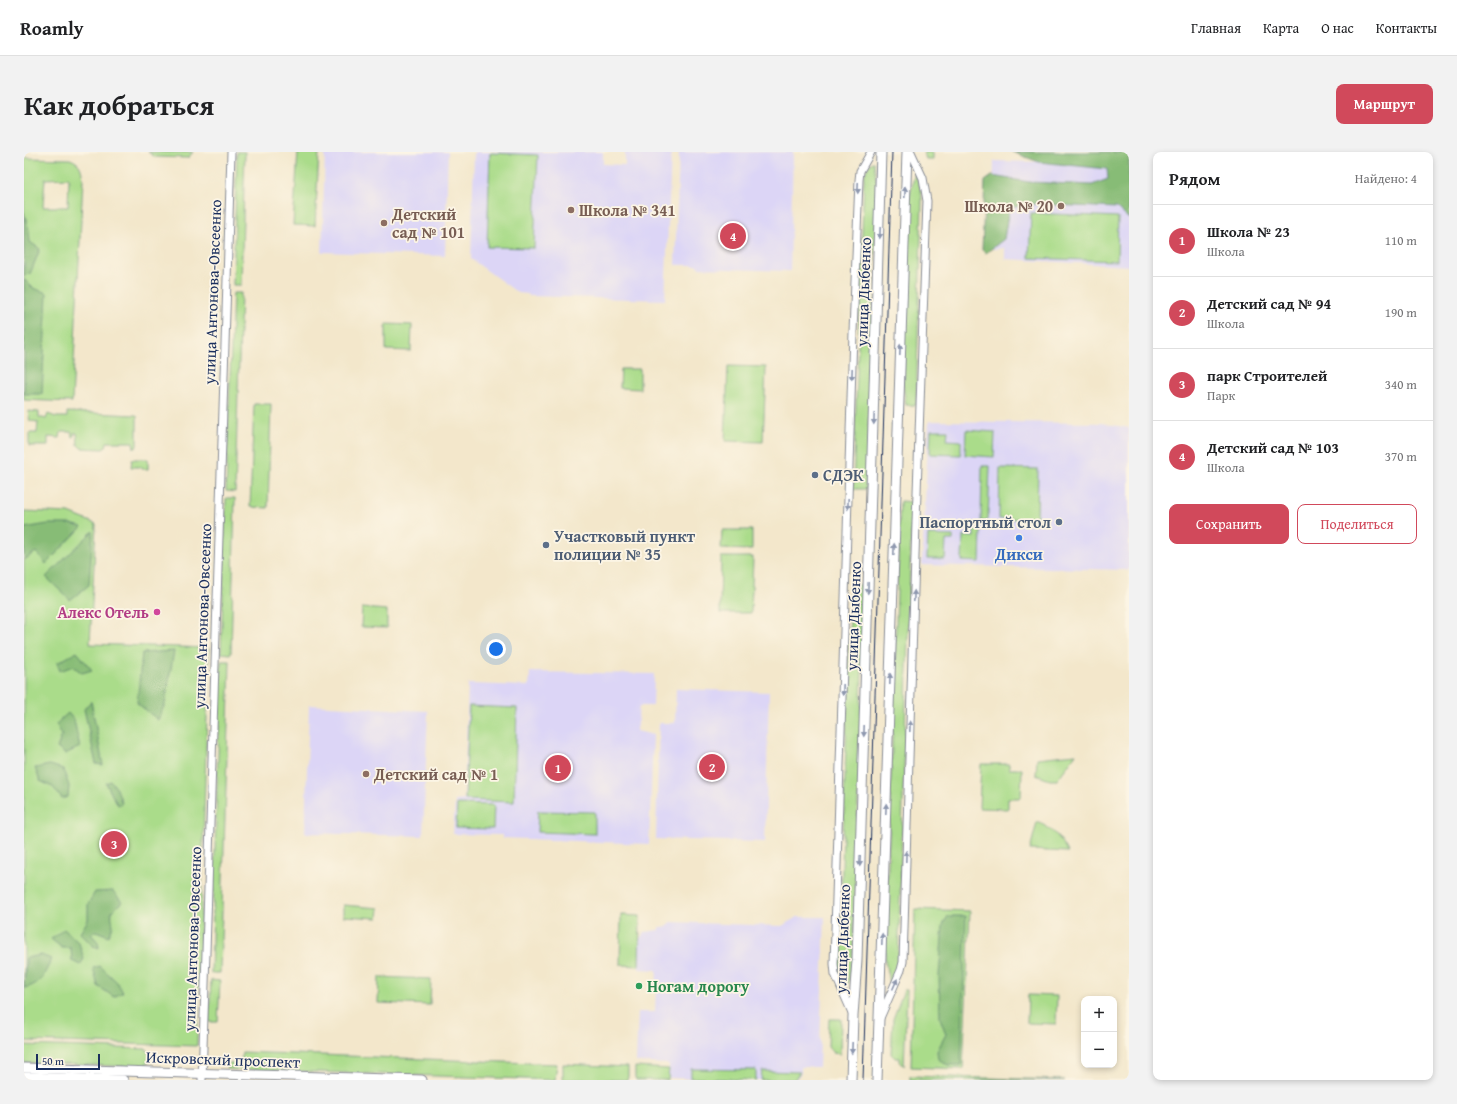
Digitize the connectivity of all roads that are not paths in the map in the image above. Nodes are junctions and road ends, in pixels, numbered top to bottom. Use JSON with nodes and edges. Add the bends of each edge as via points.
{"nodes":[{"id":1,"x":231,"y":152,"type":"edge"},
{"id":2,"x":871,"y":152,"type":"edge"},
{"id":3,"x":881,"y":152,"type":"edge"},
{"id":4,"x":907,"y":152,"type":"edge"},
{"id":5,"x":911,"y":152,"type":"edge"},
{"id":6,"x":853,"y":1016,"type":"junction"},
{"id":7,"x":879,"y":1020,"type":"junction"},
{"id":8,"x":24,"y":1068,"type":"edge"},
{"id":9,"x":24,"y":1077,"type":"edge"},
{"id":10,"x":202,"y":1077,"type":"edge"},
{"id":11,"x":123,"y":1080,"type":"edge"},
{"id":12,"x":422,"y":1080,"type":"edge"},
{"id":13,"x":852,"y":1080,"type":"edge"},
{"id":14,"x":877,"y":1080,"type":"edge"}],
"edges":[{"from":1,"to":10,"type":"street","name":"улица Антонова-Овсеенко"},
{"from":2,"to":6,"type":"street","one_way":true,"via":[[860,171],[859,180],[834,964],[835,974]]},
{"from":3,"to":6,"type":"main road","name":"улица Дыбенко","one_way":true,"via":[[857,960]]},
{"from":7,"to":4,"type":"main road","one_way":true},
{"from":7,"to":5,"type":"street","one_way":true,"via":[[903,962],[927,201],[923,178]]},
{"from":6,"to":13,"type":"main road","name":"улица Дыбенко","one_way":true},
{"from":7,"to":14,"type":"main road"},
{"from":8,"to":10,"type":"main road","name":"Искровский проспект"},
{"from":9,"to":11,"type":"main road"},
{"from":10,"to":12,"type":"main road","name":"Искровский проспект"}]}
